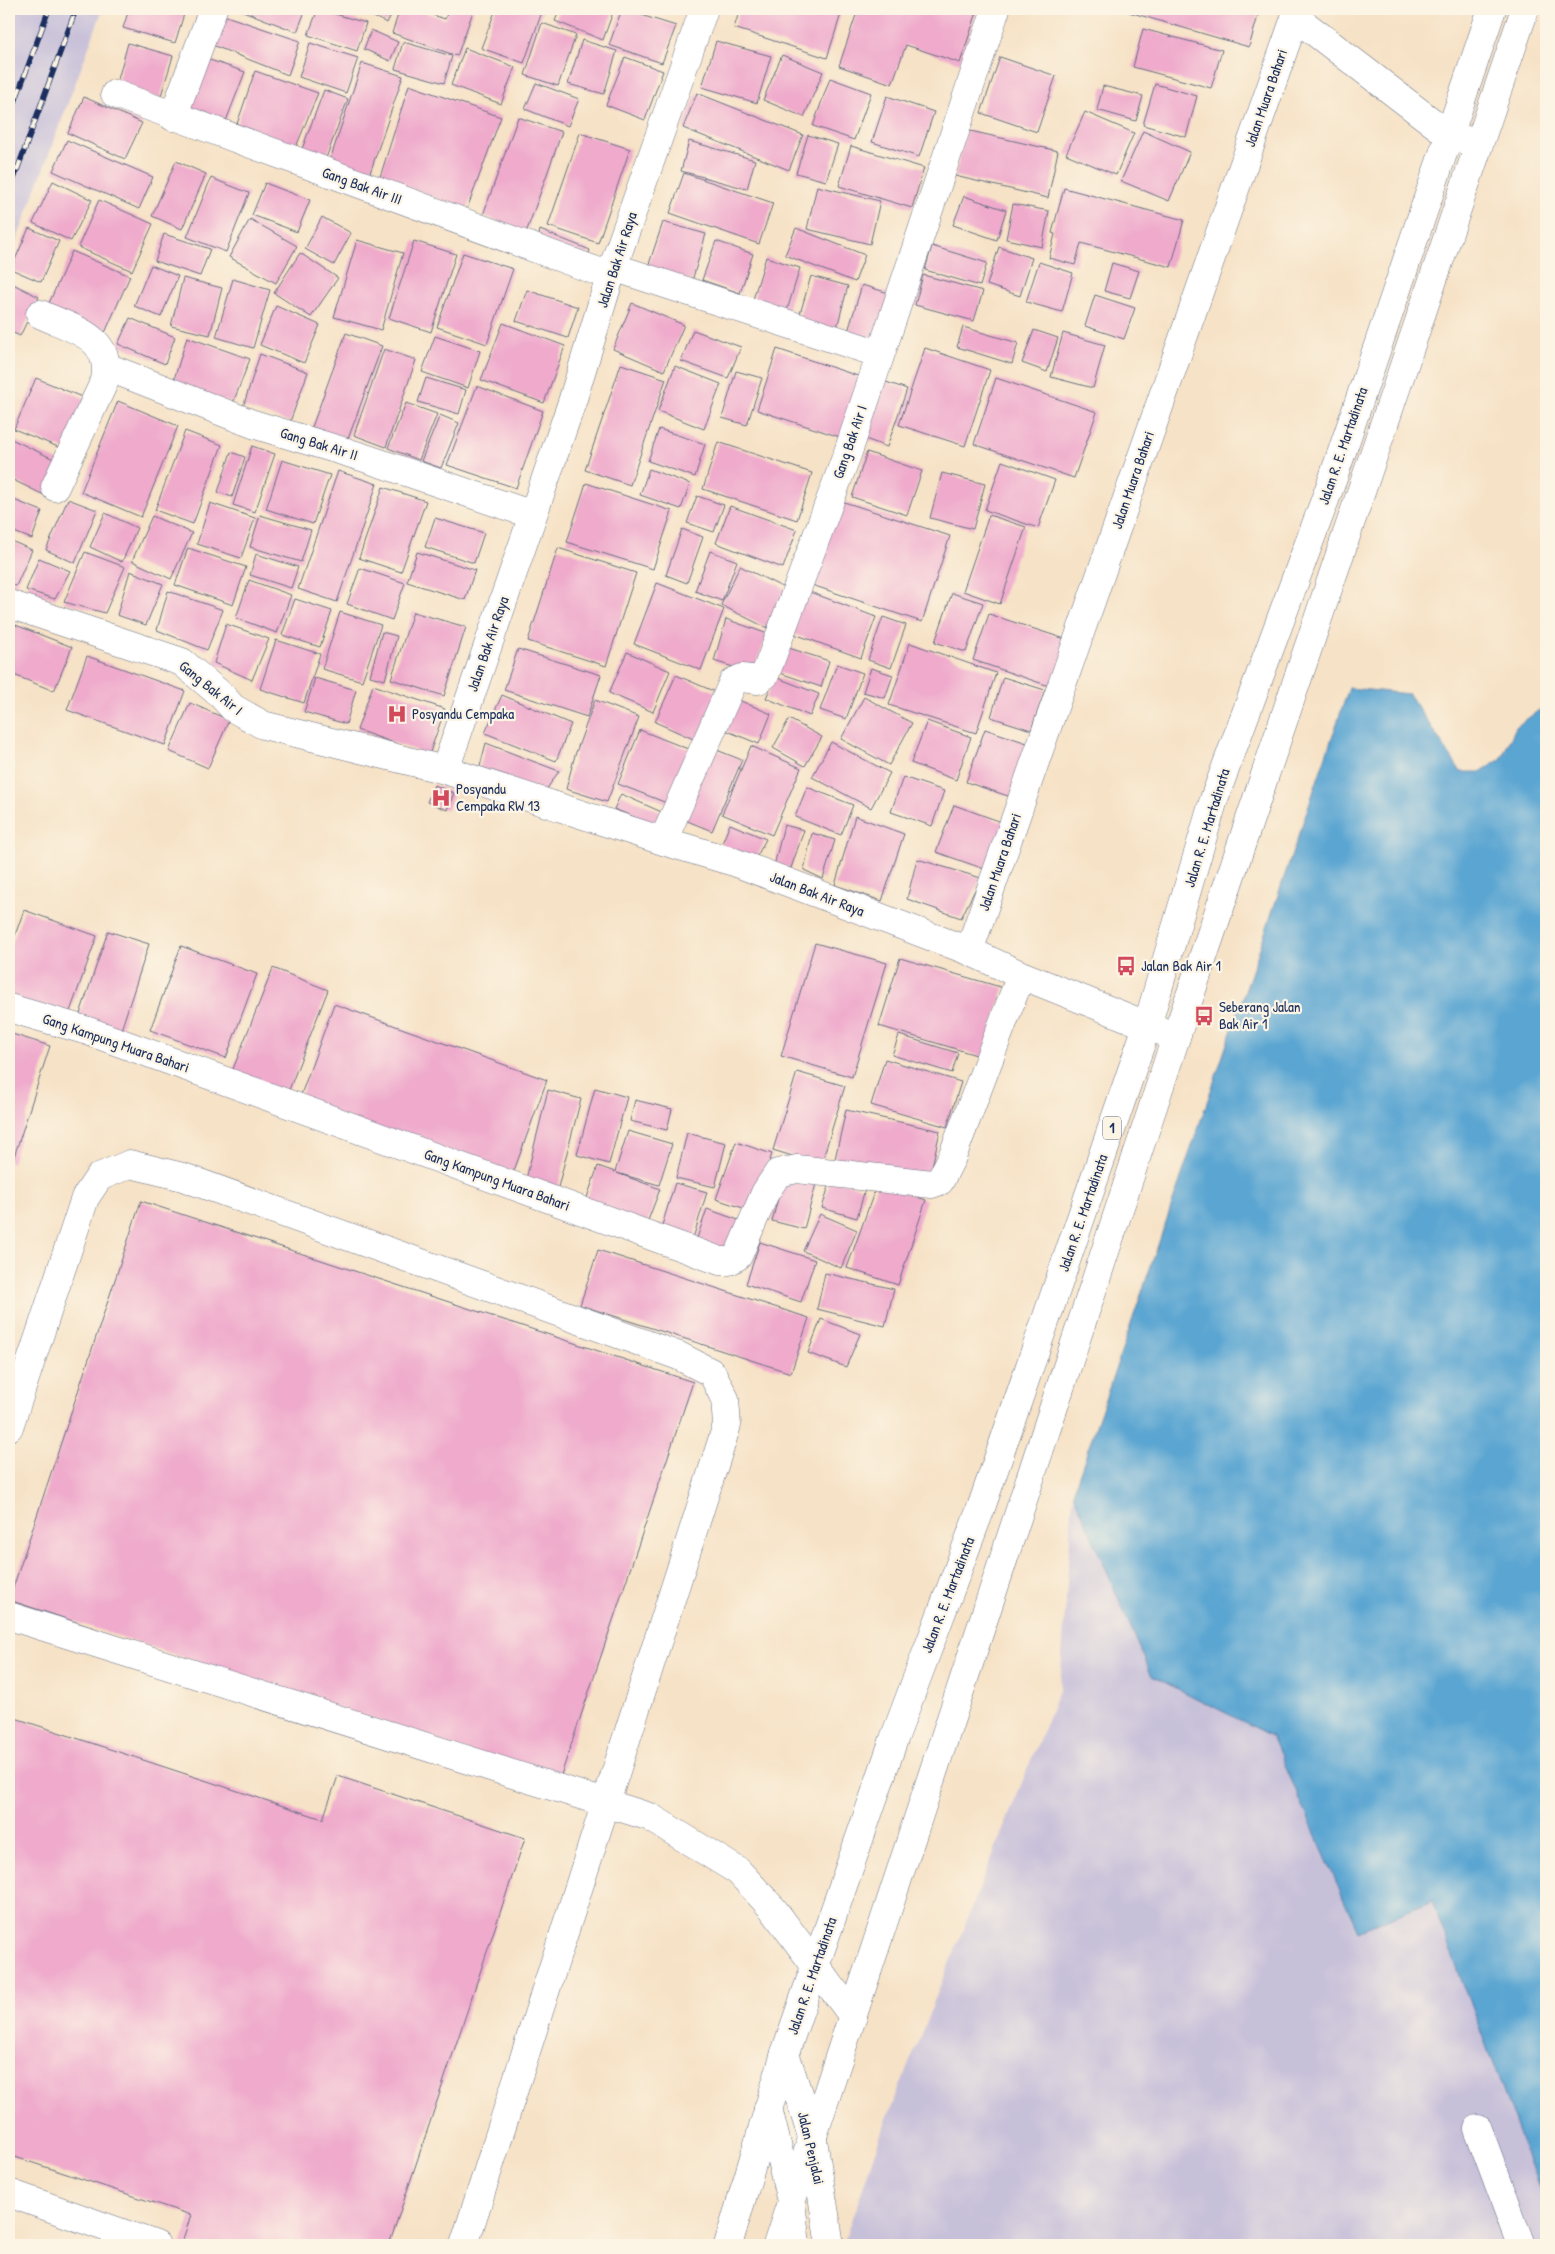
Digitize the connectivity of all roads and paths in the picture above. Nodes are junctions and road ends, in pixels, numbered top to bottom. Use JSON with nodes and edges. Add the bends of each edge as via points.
{"nodes":[{"id":1,"x":214,"y":9,"type":"edge"},
{"id":2,"x":996,"y":9,"type":"edge"},
{"id":3,"x":1492,"y":9,"type":"edge"},
{"id":4,"x":1525,"y":9,"type":"edge"},
{"id":5,"x":699,"y":10,"type":"edge"},
{"id":6,"x":1296,"y":13,"type":"edge"},
{"id":7,"x":115,"y":94,"type":"dead end"},
{"id":8,"x":173,"y":117,"type":"junction"},
{"id":9,"x":1449,"y":135,"type":"junction"},
{"id":10,"x":1479,"y":144,"type":"junction"},
{"id":11,"x":612,"y":272,"type":"junction"},
{"id":12,"x":40,"y":314,"type":"dead end"},
{"id":13,"x":880,"y":354,"type":"junction"},
{"id":14,"x":107,"y":367,"type":"junction"},
{"id":15,"x":56,"y":487,"type":"dead end"},
{"id":16,"x":533,"y":514,"type":"junction"},
{"id":17,"x":9,"y":604,"type":"edge"},
{"id":18,"x":445,"y":770,"type":"junction"},
{"id":19,"x":662,"y":841,"type":"junction"},
{"id":20,"x":969,"y":951,"type":"junction"},
{"id":21,"x":1021,"y":975,"type":"junction"},
{"id":22,"x":9,"y":1008,"type":"edge"},
{"id":23,"x":1147,"y":1026,"type":"junction"},
{"id":24,"x":1176,"y":1037,"type":"junction"},
{"id":25,"x":9,"y":1427,"type":"edge"},
{"id":26,"x":9,"y":1616,"type":"edge"},
{"id":27,"x":605,"y":1804,"type":"junction"},
{"id":28,"x":815,"y":1967,"type":"junction"},
{"id":29,"x":853,"y":2016,"type":"junction"},
{"id":30,"x":785,"y":2052,"type":"junction"},
{"id":31,"x":768,"y":2108,"type":"junction"},
{"id":32,"x":1478,"y":2129,"type":"dead end"},
{"id":33,"x":813,"y":2140,"type":"junction"},
{"id":34,"x":9,"y":2193,"type":"edge"},
{"id":35,"x":791,"y":2201,"type":"junction"},
{"id":36,"x":156,"y":2245,"type":"edge"},
{"id":37,"x":464,"y":2245,"type":"edge"},
{"id":38,"x":728,"y":2245,"type":"edge"},
{"id":39,"x":777,"y":2245,"type":"edge"},
{"id":40,"x":796,"y":2245,"type":"edge"},
{"id":41,"x":830,"y":2245,"type":"edge"},
{"id":42,"x":1521,"y":2245,"type":"edge"}],
"edges":[{"from":1,"to":8,"type":"main road"},
{"from":2,"to":13,"type":"main road","name":"Gang Bak Air I"},
{"from":3,"to":9,"type":"main road","name":"Jalan R. E. Martadinata","number":"1"},
{"from":4,"to":10,"type":"main road","name":"Jalan R. E. Martadinata","number":"1"},
{"from":5,"to":11,"type":"main road","name":"Jalan Bak Air Raya"},
{"from":6,"to":9,"type":"main road"},
{"from":6,"to":20,"type":"main road","name":"Jalan Muara Bahari"},
{"from":7,"to":8,"type":"main road","name":"Gang Bak Air III"},
{"from":8,"to":11,"type":"main road","name":"Gang Bak Air III"},
{"from":9,"to":10,"type":"main road"},
{"from":9,"to":23,"type":"main road","name":"Jalan R. E. Martadinata","number":"1","via":[[1332,481],[1214,799]]},
{"from":10,"to":24,"type":"main road","name":"Jalan R. E. Martadinata","number":"1"},
{"from":11,"to":13,"type":"main road","name":"Gang Bak Air III"},
{"from":11,"to":16,"type":"main road","name":"Jalan Bak Air Raya"},
{"from":12,"to":14,"type":"main road","via":[[95,340],[104,354]]},
{"from":13,"to":19,"type":"main road","name":"Gang Bak Air I","via":[[848,452],[765,675],[758,680],[742,678],[734,682]]},
{"from":14,"to":15,"type":"main road","via":[[105,380]]},
{"from":14,"to":16,"type":"main road","name":"Gang Bak Air II","via":[[253,424]]},
{"from":16,"to":18,"type":"main road","name":"Jalan Bak Air Raya"},
{"from":17,"to":18,"type":"main road","name":"Gang Bak Air I","via":[[182,662],[233,708],[262,725]]},
{"from":18,"to":19,"type":"main road","name":"Jalan Bak Air Raya"},
{"from":19,"to":20,"type":"main road","name":"Jalan Bak Air Raya","via":[[734,862]]},
{"from":20,"to":21,"type":"main road","name":"Jalan Bak Air Raya"},
{"from":21,"to":22,"type":"main road","name":"Gang Kampung Muara Bahari","via":[[942,1178],[932,1184],[798,1170],[778,1173],[765,1193],[738,1256],[729,1262],[88,1031]]},
{"from":21,"to":23,"type":"main road","name":"Jalan Bak Air Raya"},
{"from":23,"to":24,"type":"main road","name":"Jalan Bak Air Raya"},
{"from":23,"to":28,"type":"main road","name":"Jalan R. E. Martadinata","number":"1","via":[[984,1498],[894,1739]]},
{"from":24,"to":29,"type":"main road","name":"Jalan R. E. Martadinata","number":"1"},
{"from":25,"to":27,"type":"main road","via":[[85,1198],[99,1177],[130,1164],[183,1176],[679,1356],[712,1372],[725,1399],[727,1425]]},
{"from":26,"to":27,"type":"main road"},
{"from":27,"to":28,"type":"main road","via":[[650,1817],[738,1870],[774,1909]]},
{"from":27,"to":37,"type":"main road"},
{"from":28,"to":29,"type":"main road"},
{"from":28,"to":30,"type":"main road","name":"Jalan R. E. Martadinata","number":"1"},
{"from":29,"to":33,"type":"main road","name":"Jalan R. E. Martadinata","number":"1"},
{"from":30,"to":31,"type":"main road","name":"Jalan R. E. Martadinata","number":"1"},
{"from":30,"to":33,"type":"main road","name":"Jalan Penjalai"},
{"from":31,"to":35,"type":"main road"},
{"from":31,"to":38,"type":"main road","name":"Jalan R. E. Martadinata","number":"1"},
{"from":32,"to":42,"type":"main road"},
{"from":33,"to":35,"type":"main road","name":"Jalan R. E. Martadinata","number":"1"},
{"from":33,"to":41,"type":"main road","name":"Jalan Penjalai"},
{"from":34,"to":36,"type":"main road"},
{"from":35,"to":39,"type":"main road","name":"Jalan R. E. Martadinata","number":"1"},
{"from":35,"to":40,"type":"main road"}]}
